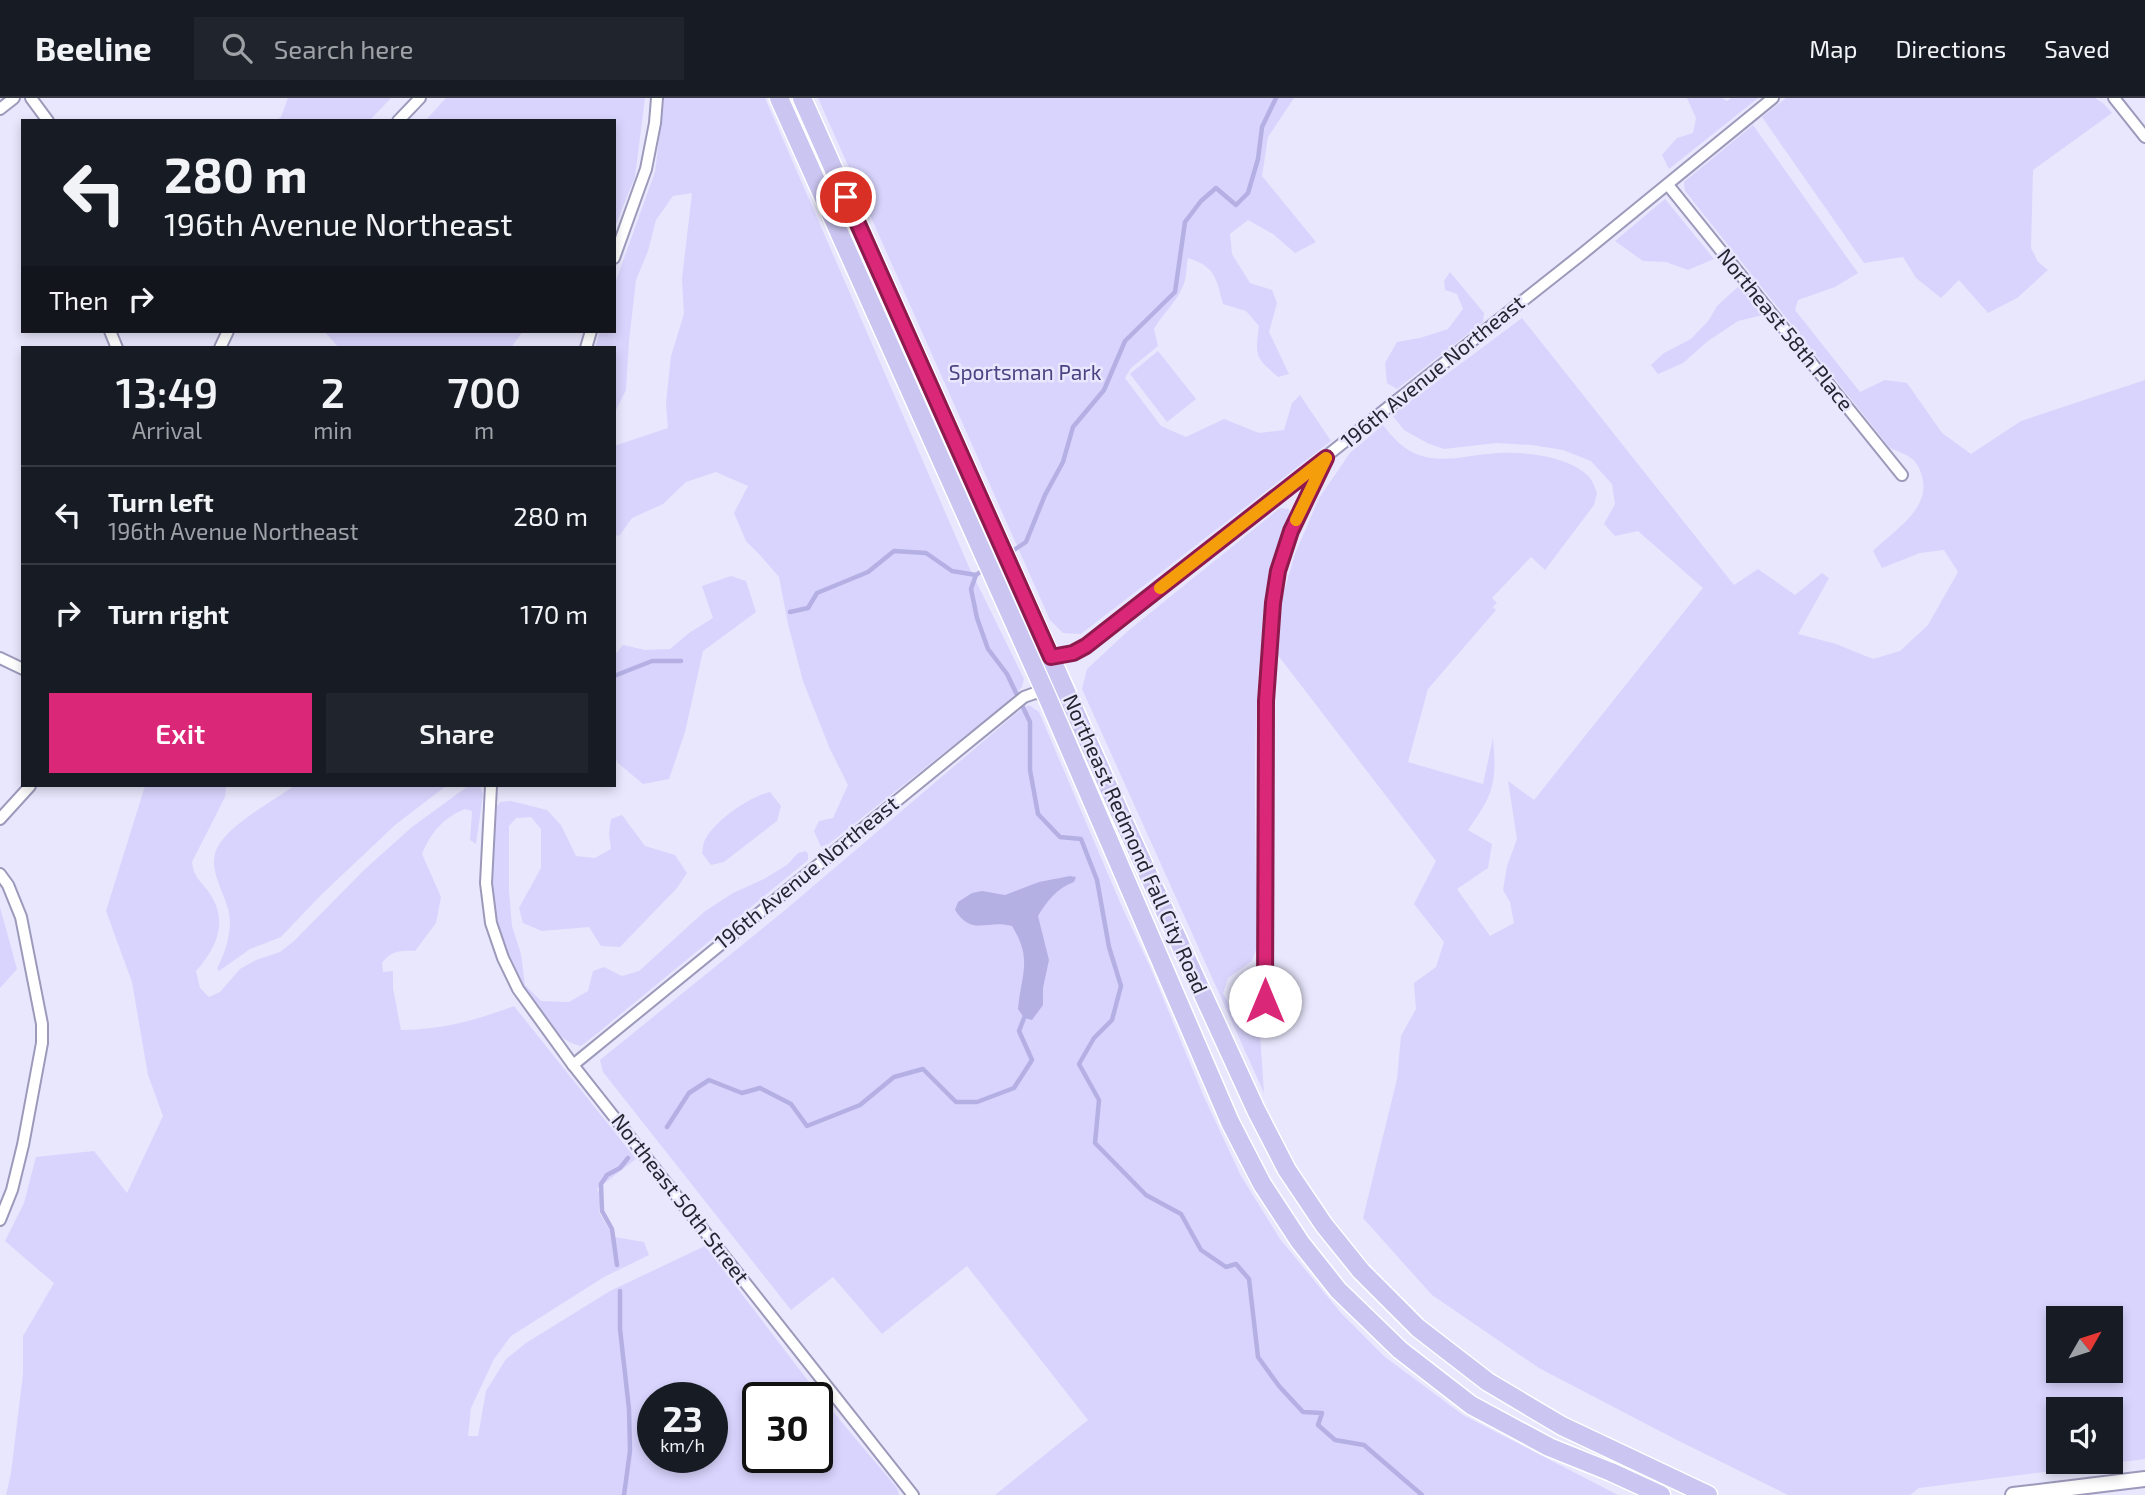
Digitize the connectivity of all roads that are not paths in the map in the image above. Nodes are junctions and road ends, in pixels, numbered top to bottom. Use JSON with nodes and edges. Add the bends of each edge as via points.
{"nodes":[{"id":1,"x":14,"y":98,"type":"edge"},
{"id":2,"x":31,"y":98,"type":"edge"},
{"id":3,"x":420,"y":98,"type":"edge"},
{"id":4,"x":657,"y":98,"type":"edge"},
{"id":5,"x":779,"y":98,"type":"edge"},
{"id":6,"x":802,"y":98,"type":"edge"},
{"id":7,"x":1773,"y":98,"type":"edge"},
{"id":8,"x":2104,"y":98,"type":"edge"},
{"id":9,"x":2117,"y":103,"type":"edge"},
{"id":10,"x":0,"y":109,"type":"edge"},
{"id":11,"x":47,"y":119,"type":"edge"},
{"id":12,"x":400,"y":119,"type":"edge"},
{"id":13,"x":2145,"y":138,"type":"edge"},
{"id":14,"x":1668,"y":185,"type":"junction"},
{"id":15,"x":616,"y":252,"type":"edge"},
{"id":16,"x":1326,"y":458,"type":"junction"},
{"id":17,"x":1902,"y":475,"type":"dead end"},
{"id":18,"x":1022,"y":640,"type":"junction"},
{"id":19,"x":1051,"y":657,"type":"junction"},
{"id":20,"x":0,"y":658,"type":"edge"},
{"id":21,"x":21,"y":668,"type":"edge"},
{"id":22,"x":1046,"y":694,"type":"junction"},
{"id":23,"x":1072,"y":705,"type":"junction"},
{"id":24,"x":29,"y":787,"type":"edge"},
{"id":25,"x":491,"y":787,"type":"edge"},
{"id":26,"x":0,"y":819,"type":"edge"},
{"id":27,"x":0,"y":874,"type":"edge"},
{"id":28,"x":1265,"y":1001,"type":"dead end"},
{"id":29,"x":573,"y":1065,"type":"junction"},
{"id":30,"x":0,"y":1220,"type":"edge"},
{"id":31,"x":2145,"y":1479,"type":"edge"},
{"id":32,"x":913,"y":1495,"type":"edge"},
{"id":33,"x":1661,"y":1495,"type":"edge"},
{"id":34,"x":1708,"y":1495,"type":"edge"},
{"id":35,"x":2013,"y":1495,"type":"edge"}],
"edges":[{"from":1,"to":10,"type":"street"},
{"from":2,"to":11,"type":"street"},
{"from":3,"to":12,"type":"street"},
{"from":4,"to":15,"type":"street","via":[[646,169]]},
{"from":5,"to":18,"type":"main road","name":"Northeast Redmond Fall City Road"},
{"from":6,"to":19,"type":"main road","name":"Northeast Redmond Fall City Road"},
{"from":7,"to":14,"type":"street","name":"196th Avenue Northeast"},
{"from":8,"to":9,"type":"street"},
{"from":9,"to":13,"type":"street"},
{"from":14,"to":16,"type":"street","name":"196th Avenue Northeast"},
{"from":14,"to":17,"type":"street","name":"Northeast 58th Place"},
{"from":16,"to":19,"type":"street","name":"196th Avenue Northeast","via":[[1086,646]]},
{"from":16,"to":28,"type":"street","via":[[1291,531],[1273,603],[1266,701]]},
{"from":18,"to":19,"type":"main road"},
{"from":18,"to":22,"type":"main road","name":"Northeast Redmond Fall City Road"},
{"from":19,"to":23,"type":"main road","name":"Northeast Redmond Fall City Road"},
{"from":20,"to":21,"type":"street"},
{"from":22,"to":23,"type":"main road"},
{"from":22,"to":29,"type":"street","name":"196th Avenue Northeast","via":[[1024,697]]},
{"from":22,"to":33,"type":"main road","name":"Northeast Redmond Fall City Road","via":[[1230,1122],[1262,1184],[1300,1242],[1338,1290],[1399,1350],[1471,1405],[1549,1447]]},
{"from":23,"to":34,"type":"main road","name":"Northeast Redmond Fall City Road","via":[[1256,1110],[1287,1170],[1324,1225],[1418,1328],[1488,1382],[1562,1426]]},
{"from":24,"to":26,"type":"street"},
{"from":25,"to":29,"type":"street","name":"Northeast 50th Street","via":[[486,883],[491,923],[518,989]]},
{"from":27,"to":30,"type":"street","via":[[21,917],[43,1043],[12,1190]]},
{"from":29,"to":32,"type":"street","name":"Northeast 50th Street"},
{"from":31,"to":35,"type":"street"}]}
